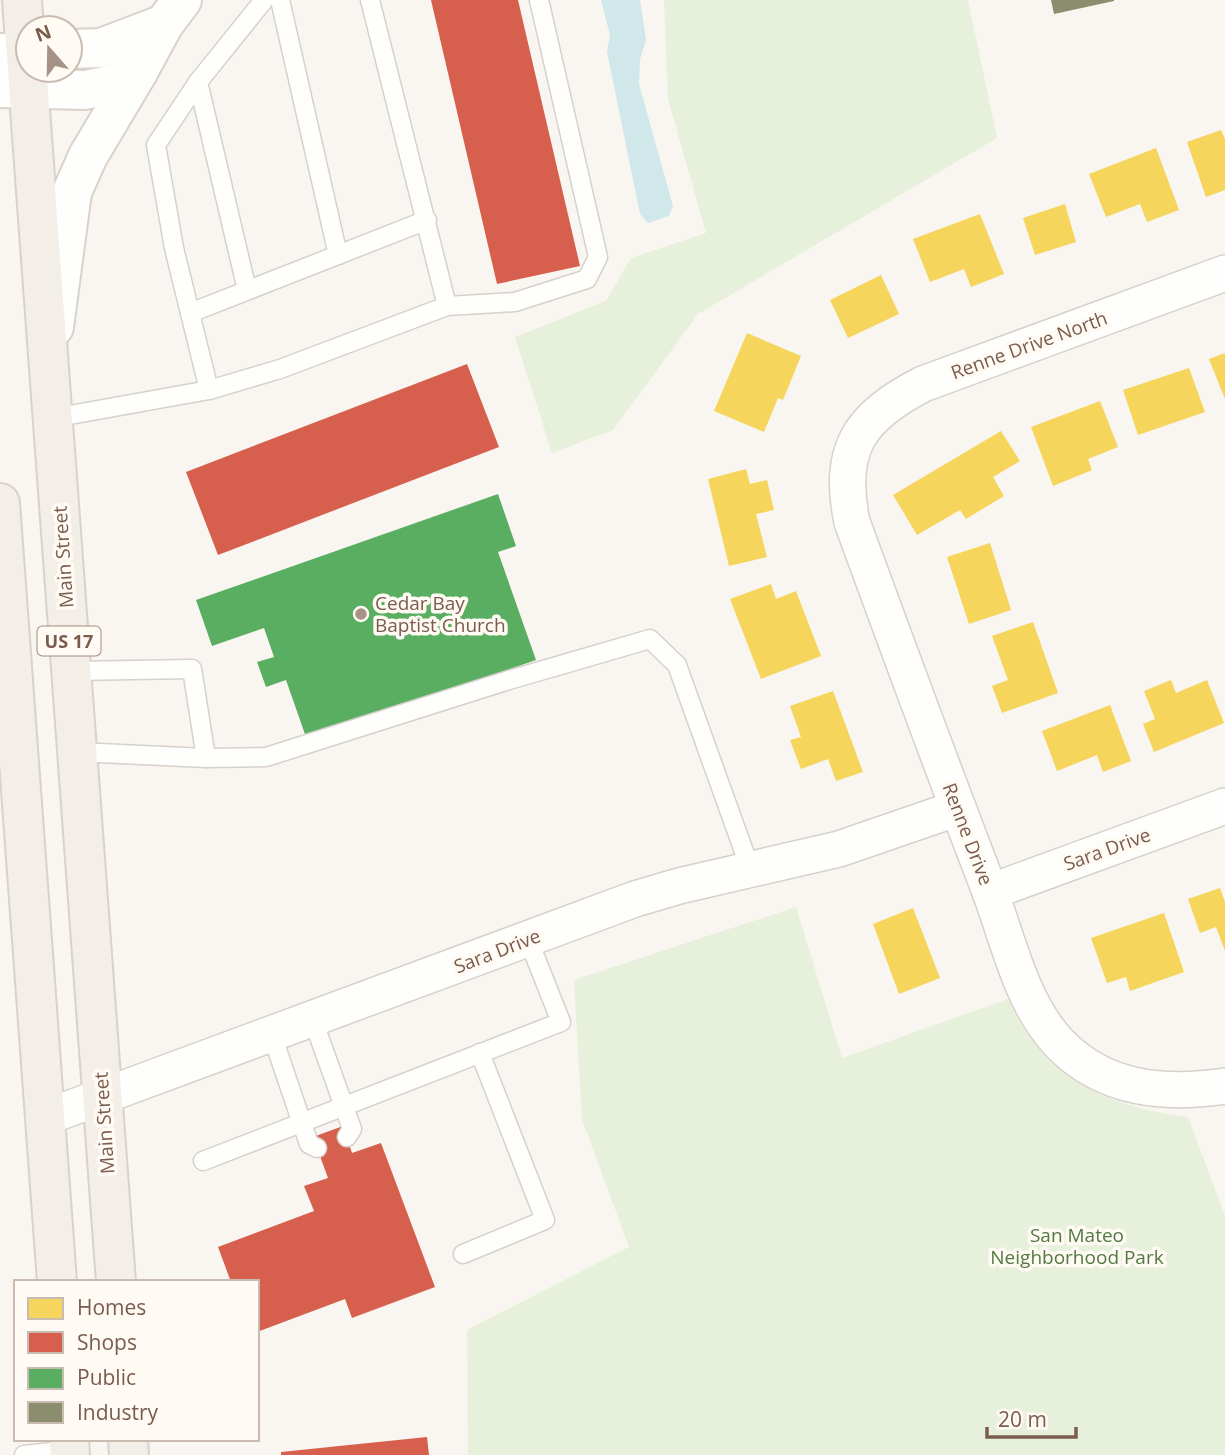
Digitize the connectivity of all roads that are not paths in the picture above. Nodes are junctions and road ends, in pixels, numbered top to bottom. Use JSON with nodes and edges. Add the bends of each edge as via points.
{"nodes":[{"id":1,"x":264,"y":0,"type":"edge"},
{"id":2,"x":280,"y":0,"type":"edge"},
{"id":3,"x":370,"y":0,"type":"edge"},
{"id":4,"x":539,"y":0,"type":"edge"},
{"id":5,"x":173,"y":12,"type":"edge"},
{"id":6,"x":84,"y":49,"type":"edge"},
{"id":7,"x":138,"y":72,"type":"junction"},
{"id":8,"x":198,"y":82,"type":"junction"},
{"id":9,"x":14,"y":89,"type":"edge"},
{"id":10,"x":427,"y":220,"type":"junction"},
{"id":11,"x":338,"y":255,"type":"junction"},
{"id":12,"x":1225,"y":272,"type":"edge"},
{"id":13,"x":247,"y":290,"type":"junction"},
{"id":14,"x":447,"y":306,"type":"junction"},
{"id":15,"x":190,"y":313,"type":"junction"},
{"id":16,"x":49,"y":364,"type":"junction"},
{"id":17,"x":209,"y":390,"type":"junction"},
{"id":18,"x":53,"y":418,"type":"junction"},
{"id":19,"x":853,"y":447,"type":"joint"},
{"id":20,"x":0,"y":503,"type":"edge"},
{"id":21,"x":72,"y":671,"type":"junction"},
{"id":22,"x":78,"y":752,"type":"junction"},
{"id":23,"x":206,"y":758,"type":"junction"},
{"id":24,"x":1225,"y":806,"type":"edge"},
{"id":25,"x":958,"y":808,"type":"junction"},
{"id":26,"x":751,"y":871,"type":"junction"},
{"id":27,"x":990,"y":892,"type":"junction"},
{"id":28,"x":528,"y":939,"type":"junction"},
{"id":29,"x":313,"y":1020,"type":"junction"},
{"id":30,"x":272,"y":1035,"type":"junction"},
{"id":31,"x":480,"y":1054,"type":"junction"},
{"id":32,"x":1225,"y":1086,"type":"edge"},
{"id":33,"x":103,"y":1098,"type":"junction"},
{"id":34,"x":344,"y":1105,"type":"junction"},
{"id":35,"x":44,"y":1118,"type":"junction"},
{"id":36,"x":302,"y":1121,"type":"junction"},
{"id":37,"x":347,"y":1137,"type":"dead end"},
{"id":38,"x":317,"y":1148,"type":"dead end"},
{"id":39,"x":203,"y":1161,"type":"dead end"},
{"id":40,"x":463,"y":1254,"type":"dead end"},
{"id":41,"x":57,"y":1280,"type":"edge"},
{"id":42,"x":116,"y":1280,"type":"edge"},
{"id":43,"x":70,"y":1448,"type":"edge"},
{"id":44,"x":24,"y":1455,"type":"edge"}],
"edges":[{"from":1,"to":8,"type":"lane"},
{"from":2,"to":11,"type":"lane"},
{"from":3,"to":10,"type":"lane"},
{"from":4,"to":14,"type":"lane","via":[[598,257],[587,279],[515,302]]},
{"from":5,"to":6,"type":"street","via":[[100,48]]},
{"from":5,"to":7,"type":"street"},
{"from":7,"to":9,"type":"street","via":[[114,84],[85,90]]},
{"from":7,"to":16,"type":"street","via":[[72,192]]},
{"from":8,"to":13,"type":"lane"},
{"from":8,"to":15,"type":"lane","via":[[156,145]]},
{"from":9,"to":16,"type":"main road","name":"Main Street","number":"US 17"},
{"from":10,"to":11,"type":"lane"},
{"from":10,"to":14,"type":"lane"},
{"from":11,"to":13,"type":"lane"},
{"from":12,"to":19,"type":"street","name":"Renne Drive North","via":[[923,384],[891,401],[868,421]]},
{"from":13,"to":15,"type":"lane"},
{"from":14,"to":17,"type":"lane","via":[[280,369]]},
{"from":15,"to":17,"type":"lane"},
{"from":16,"to":18,"type":"main road","name":"Main Street","number":"US 17"},
{"from":17,"to":18,"type":"lane"},
{"from":18,"to":21,"type":"main road","name":"Main Street","number":"US 17"},
{"from":19,"to":25,"type":"street","name":"Renne Drive","via":[[846,494],[852,522]]},
{"from":20,"to":35,"type":"main road","number":"US 17"},
{"from":21,"to":22,"type":"main road","name":"Main Street","number":"US 17"},
{"from":21,"to":23,"type":"lane","via":[[192,669]]},
{"from":22,"to":23,"type":"lane"},
{"from":22,"to":33,"type":"main road","name":"Main Street","number":"US 17"},
{"from":23,"to":26,"type":"lane","via":[[266,757],[650,639],[677,665]]},
{"from":24,"to":27,"type":"street","name":"Sara Drive"},
{"from":25,"to":26,"type":"street","name":"Sara Drive","via":[[839,849]]},
{"from":25,"to":27,"type":"street","name":"Renne Drive"},
{"from":26,"to":28,"type":"street","name":"Sara Drive","via":[[635,899]]},
{"from":27,"to":32,"type":"street","name":"Renne Drive","via":[[1026,991],[1043,1022],[1082,1063],[1114,1080],[1150,1090],[1187,1092]]},
{"from":28,"to":29,"type":"street","name":"Sara Drive"},
{"from":28,"to":31,"type":"lane","via":[[561,1022]]},
{"from":29,"to":30,"type":"street","name":"Sara Drive"},
{"from":29,"to":34,"type":"lane"},
{"from":30,"to":33,"type":"street","name":"Sara Drive"},
{"from":30,"to":36,"type":"lane"},
{"from":31,"to":34,"type":"lane"},
{"from":31,"to":40,"type":"lane","via":[[545,1220]]},
{"from":33,"to":35,"type":"street","name":"Sara Drive"},
{"from":33,"to":42,"type":"main road","name":"Main Street","number":"US 17"},
{"from":34,"to":36,"type":"lane"},
{"from":34,"to":37,"type":"lane","via":[[352,1129]]},
{"from":35,"to":41,"type":"main road","number":"US 17"},
{"from":36,"to":38,"type":"lane","via":[[309,1144]]},
{"from":36,"to":39,"type":"lane"},
{"from":43,"to":44,"type":"lane"}]}
